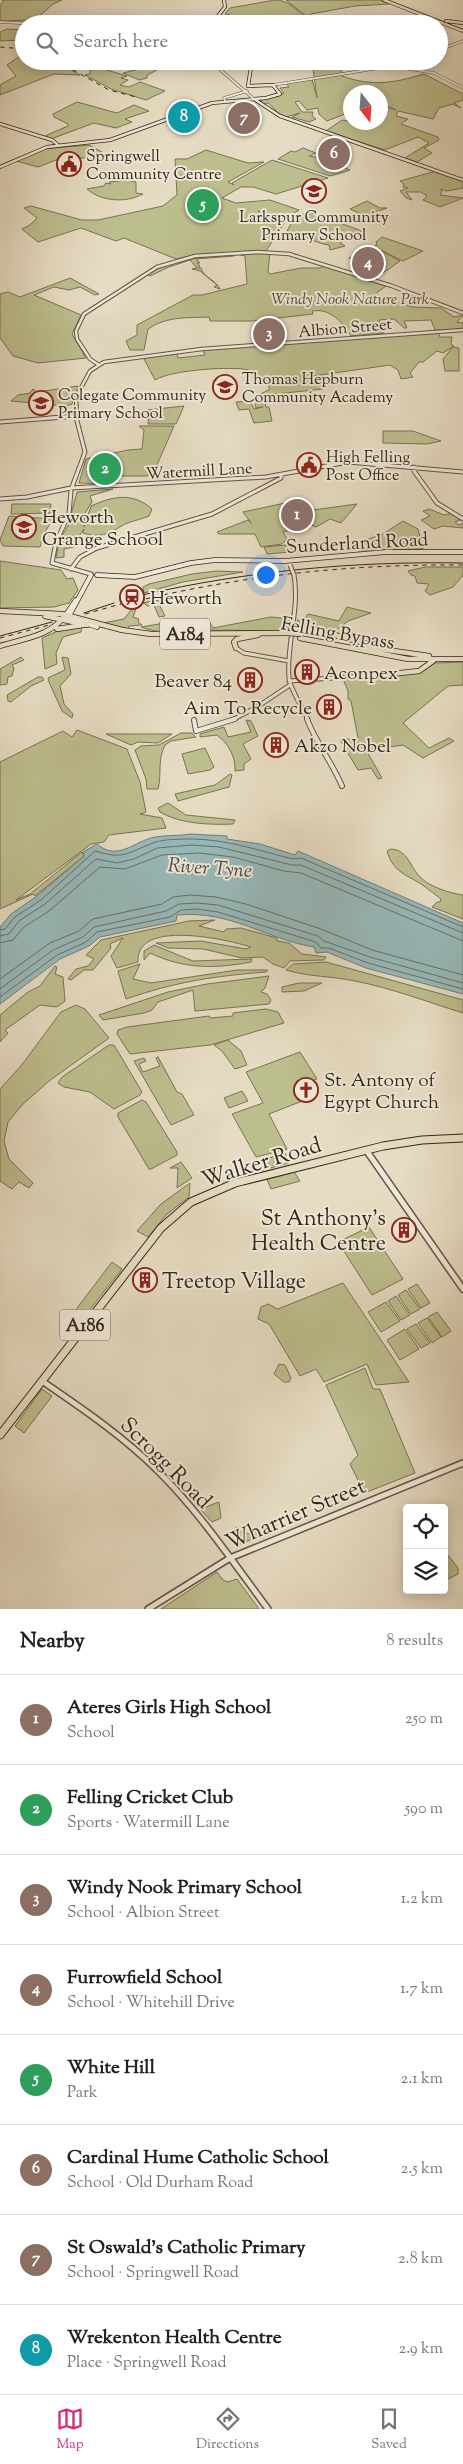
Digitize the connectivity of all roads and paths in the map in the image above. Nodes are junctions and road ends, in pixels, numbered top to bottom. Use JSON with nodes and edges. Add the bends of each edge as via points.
{"nodes":[{"id":1,"x":224,"y":0,"type":"edge"},
{"id":2,"x":385,"y":0,"type":"edge"},
{"id":3,"x":219,"y":15,"type":"edge"},
{"id":4,"x":425,"y":15,"type":"edge"},
{"id":5,"x":426,"y":15,"type":"edge"},
{"id":6,"x":448,"y":21,"type":"edge"},
{"id":7,"x":0,"y":22,"type":"edge"},
{"id":8,"x":15,"y":23,"type":"edge"},
{"id":9,"x":448,"y":23,"type":"edge"},
{"id":10,"x":448,"y":23,"type":"edge"},
{"id":11,"x":463,"y":24,"type":"edge"},
{"id":12,"x":463,"y":29,"type":"edge"},
{"id":13,"x":463,"y":41,"type":"edge"},
{"id":14,"x":448,"y":47,"type":"edge"},
{"id":15,"x":220,"y":70,"type":"edge"},
{"id":16,"x":250,"y":70,"type":"edge"},
{"id":17,"x":365,"y":70,"type":"edge"},
{"id":18,"x":422,"y":70,"type":"edge"},
{"id":19,"x":273,"y":85,"type":"junction"},
{"id":20,"x":248,"y":87,"type":"junction"},
{"id":21,"x":240,"y":88,"type":"junction"},
{"id":22,"x":463,"y":88,"type":"edge"},
{"id":23,"x":247,"y":91,"type":"junction"},
{"id":24,"x":254,"y":99,"type":"junction"},
{"id":25,"x":225,"y":101,"type":"junction"},
{"id":26,"x":0,"y":124,"type":"edge"},
{"id":27,"x":58,"y":146,"type":"junction"},
{"id":28,"x":0,"y":167,"type":"edge"},
{"id":29,"x":463,"y":180,"type":"edge"},
{"id":30,"x":463,"y":313,"type":"edge"},
{"id":31,"x":463,"y":330,"type":"edge"},
{"id":32,"x":92,"y":361,"type":"junction"},
{"id":33,"x":104,"y":362,"type":"junction"},
{"id":34,"x":99,"y":365,"type":"junction"},
{"id":35,"x":95,"y":368,"type":"junction"},
{"id":36,"x":76,"y":416,"type":"junction"},
{"id":37,"x":0,"y":422,"type":"edge"},
{"id":38,"x":414,"y":468,"type":"junction"},
{"id":39,"x":463,"y":472,"type":"edge"},
{"id":40,"x":281,"y":475,"type":"junction"},
{"id":41,"x":272,"y":476,"type":"junction"},
{"id":42,"x":272,"y":483,"type":"junction"},
{"id":43,"x":72,"y":489,"type":"junction"},
{"id":44,"x":0,"y":499,"type":"edge"},
{"id":45,"x":463,"y":519,"type":"edge"},
{"id":46,"x":463,"y":552,"type":"edge"},
{"id":47,"x":289,"y":563,"type":"junction"},
{"id":48,"x":70,"y":569,"type":"junction"},
{"id":49,"x":93,"y":575,"type":"junction"},
{"id":50,"x":76,"y":600,"type":"junction"},
{"id":51,"x":74,"y":608,"type":"junction"},
{"id":52,"x":21,"y":612,"type":"junction"},
{"id":53,"x":0,"y":613,"type":"edge"},
{"id":54,"x":45,"y":613,"type":"junction"},
{"id":55,"x":52,"y":613,"type":"junction"},
{"id":56,"x":66,"y":617,"type":"junction"},
{"id":57,"x":77,"y":618,"type":"junction"},
{"id":58,"x":86,"y":625,"type":"junction"},
{"id":59,"x":60,"y":627,"type":"junction"},
{"id":60,"x":97,"y":627,"type":"junction"},
{"id":61,"x":286,"y":634,"type":"junction"},
{"id":62,"x":258,"y":635,"type":"junction"},
{"id":63,"x":300,"y":636,"type":"junction"},
{"id":64,"x":335,"y":636,"type":"dead end"},
{"id":65,"x":352,"y":644,"type":"junction"},
{"id":66,"x":0,"y":646,"type":"edge"},
{"id":67,"x":236,"y":648,"type":"joint"},
{"id":68,"x":419,"y":658,"type":"junction"},
{"id":69,"x":463,"y":658,"type":"edge"},
{"id":70,"x":289,"y":661,"type":"junction"},
{"id":71,"x":427,"y":662,"type":"junction"},
{"id":72,"x":391,"y":674,"type":"joint"},
{"id":73,"x":289,"y":683,"type":"junction"},
{"id":74,"x":194,"y":720,"type":"dead end"},
{"id":75,"x":342,"y":786,"type":"dead end"},
{"id":76,"x":463,"y":1138,"type":"edge"},
{"id":77,"x":366,"y":1150,"type":"junction"},
{"id":78,"x":463,"y":1289,"type":"edge"},
{"id":79,"x":42,"y":1381,"type":"junction"},
{"id":80,"x":0,"y":1435,"type":"edge"},
{"id":81,"x":463,"y":1463,"type":"edge"},
{"id":82,"x":230,"y":1558,"type":"junction"},
{"id":83,"x":148,"y":1609,"type":"edge"},
{"id":84,"x":268,"y":1609,"type":"edge"}],
"edges":[{"from":1,"to":3,"type":"main road","via":[[225,7]]},
{"from":2,"to":4,"type":"main road"},
{"from":2,"to":5,"type":"main road"},
{"from":6,"to":11,"type":"main road"},
{"from":7,"to":8,"type":"street"},
{"from":9,"to":12,"type":"main road"},
{"from":10,"to":12,"type":"main road"},
{"from":11,"to":12,"type":"main road","via":[[458,25]]},
{"from":13,"to":14,"type":"street"},
{"from":15,"to":21,"type":"street"},
{"from":16,"to":20,"type":"main road"},
{"from":17,"to":19,"type":"street"},
{"from":18,"to":22,"type":"street"},
{"from":19,"to":20,"type":"main road"},
{"from":19,"to":24,"type":"main road","via":[[280,94]]},
{"from":20,"to":21,"type":"street"},
{"from":20,"to":23,"type":"street"},
{"from":21,"to":23,"type":"street"},
{"from":23,"to":24,"type":"street"},
{"from":23,"to":25,"type":"street","via":[[224,98]]},
{"from":24,"to":25,"type":"main road"},
{"from":24,"to":29,"type":"main road","via":[[280,116]]},
{"from":25,"to":27,"type":"main road","via":[[205,105],[108,140]]},
{"from":26,"to":27,"type":"main road","via":[[54,140]]},
{"from":27,"to":28,"type":"main road","via":[[39,149]]},
{"from":30,"to":32,"type":"street","via":[[315,260],[275,252],[218,254],[174,260],[152,270],[84,314],[76,335],[81,348]]},
{"from":31,"to":33,"type":"street","name":"Albion Street","via":[[202,349]]},
{"from":32,"to":33,"type":"street"},
{"from":32,"to":34,"type":"street"},
{"from":32,"to":35,"type":"street"},
{"from":33,"to":34,"type":"street"},
{"from":34,"to":35,"type":"street"},
{"from":35,"to":36,"type":"street","via":[[77,393],[74,403]]},
{"from":36,"to":37,"type":"street"},
{"from":36,"to":43,"type":"street","via":[[85,452]]},
{"from":38,"to":39,"type":"street","name":"Watermill Lane"},
{"from":38,"to":40,"type":"street","name":"Watermill Lane","via":[[353,462]]},
{"from":38,"to":45,"type":"street","via":[[437,503]]},
{"from":40,"to":41,"type":"street","name":"Watermill Lane"},
{"from":40,"to":42,"type":"street"},
{"from":41,"to":42,"type":"street"},
{"from":41,"to":43,"type":"street","name":"Watermill Lane"},
{"from":42,"to":48,"type":"street","via":[[212,514],[97,548],[80,557]]},
{"from":43,"to":44,"type":"street","name":"Watermill Lane"},
{"from":43,"to":48,"type":"street","via":[[69,514],[56,542],[52,563]]},
{"from":46,"to":47,"type":"main road","name":"Sunderland Road","via":[[370,552]]},
{"from":47,"to":49,"type":"main road","name":"Sunderland Road","via":[[215,560],[135,577]]},
{"from":47,"to":70,"type":"street","bridge":true,"via":[[297,594]]},
{"from":48,"to":49,"type":"street"},
{"from":49,"to":50,"type":"main road"},
{"from":50,"to":51,"type":"main road"},
{"from":50,"to":56,"type":"main road"},
{"from":51,"to":56,"type":"main road"},
{"from":51,"to":57,"type":"main road"},
{"from":52,"to":53,"type":"highway","name":"Felling Bypass","number":"A184"},
{"from":52,"to":54,"type":"highway","name":"Felling Bypass","number":"A184"},
{"from":52,"to":55,"type":"highway"},
{"from":53,"to":56,"type":"highway","name":"Felling Bypass","number":"A184"},
{"from":54,"to":55,"type":"highway","name":"Felling Bypass","number":"A184"},
{"from":54,"to":56,"type":"main road"},
{"from":55,"to":56,"type":"highway","name":"Felling Bypass","number":"A184"},
{"from":56,"to":57,"type":"highway","name":"Felling Bypass","number":"A184"},
{"from":56,"to":58,"type":"highway","name":"Felling Bypass","number":"A184"},
{"from":56,"to":59,"type":"main road"},
{"from":56,"to":60,"type":"main road"},
{"from":57,"to":61,"type":"highway","name":"Felling Bypass","number":"A184","via":[[151,634]]},
{"from":58,"to":59,"type":"main road"},
{"from":58,"to":60,"type":"highway","name":"Felling Bypass","number":"A184"},
{"from":59,"to":66,"type":"main road"},
{"from":60,"to":62,"type":"highway","name":"Felling Bypass","number":"A184","via":[[128,635],[154,637]]},
{"from":61,"to":62,"type":"highway","name":"Felling Bypass","number":"A184"},
{"from":61,"to":63,"type":"highway","name":"Felling Bypass","number":"A184","bridge":true},
{"from":62,"to":67,"type":"highway","via":[[237,639],[234,642]]},
{"from":63,"to":65,"type":"highway","name":"Felling Bypass","number":"A184"},
{"from":63,"to":68,"type":"highway","name":"Felling Bypass","number":"A184","via":[[386,655]]},
{"from":64,"to":68,"type":"highway"},
{"from":65,"to":68,"type":"highway","name":"Felling Bypass","number":"A184"},
{"from":65,"to":71,"type":"highway"},
{"from":67,"to":70,"type":"street","via":[[244,654]]},
{"from":68,"to":69,"type":"highway","name":"Felling Bypass","number":"A184"},
{"from":68,"to":71,"type":"highway"},
{"from":69,"to":71,"type":"highway","name":"Felling Bypass","number":"A184"},
{"from":70,"to":73,"type":"street"},
{"from":71,"to":72,"type":"highway","via":[[416,672]]},
{"from":72,"to":73,"type":"street"},
{"from":73,"to":74,"type":"street","via":[[247,715],[226,724],[196,731]]},
{"from":73,"to":75,"type":"street"},
{"from":76,"to":77,"type":"main road","name":"Walker Road","number":"A186"},
{"from":77,"to":78,"type":"street"},
{"from":77,"to":79,"type":"main road","name":"Walker Road","number":"A186","via":[[235,1183],[185,1206],[161,1228]]},
{"from":79,"to":80,"type":"main road","name":"Walker Road","number":"A186"},
{"from":79,"to":82,"type":"street","name":"Scrogg Road","via":[[101,1422],[144,1458],[190,1507]]},
{"from":81,"to":82,"type":"street","name":"Wharrier Street"},
{"from":82,"to":83,"type":"street","name":"Wharrier Street"},
{"from":82,"to":84,"type":"street","name":"Scrogg Road"}]}
